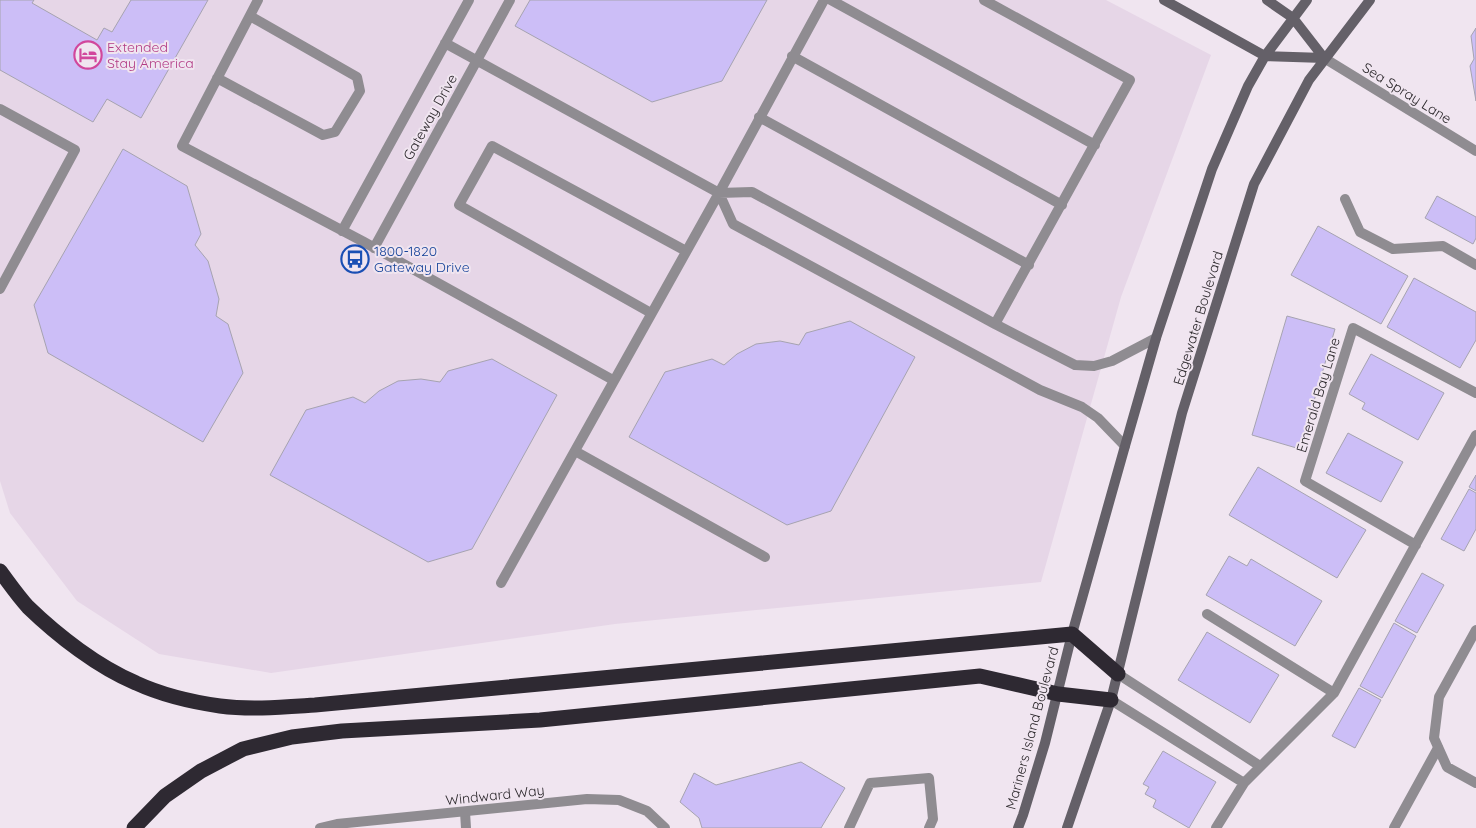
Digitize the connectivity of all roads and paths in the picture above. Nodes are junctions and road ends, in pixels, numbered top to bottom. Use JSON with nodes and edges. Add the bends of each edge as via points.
{"nodes":[{"id":1,"x":258,"y":0,"type":"edge"},
{"id":2,"x":469,"y":0,"type":"edge"},
{"id":3,"x":510,"y":0,"type":"edge"},
{"id":4,"x":824,"y":0,"type":"edge"},
{"id":5,"x":831,"y":0,"type":"edge"},
{"id":6,"x":984,"y":0,"type":"edge"},
{"id":7,"x":1164,"y":0,"type":"edge"},
{"id":8,"x":1268,"y":0,"type":"edge"},
{"id":9,"x":1307,"y":0,"type":"edge"},
{"id":10,"x":1370,"y":0,"type":"edge"},
{"id":11,"x":250,"y":16,"type":"junction"},
{"id":12,"x":1293,"y":18,"type":"junction"},
{"id":13,"x":445,"y":43,"type":"junction"},
{"id":14,"x":792,"y":56,"type":"junction"},
{"id":15,"x":1265,"y":56,"type":"junction"},
{"id":16,"x":1324,"y":58,"type":"junction"},
{"id":17,"x":477,"y":60,"type":"junction"},
{"id":18,"x":217,"y":78,"type":"junction"},
{"id":19,"x":0,"y":109,"type":"edge"},
{"id":20,"x":759,"y":117,"type":"junction"},
{"id":21,"x":1096,"y":145,"type":"junction"},
{"id":22,"x":1476,"y":151,"type":"edge"},
{"id":23,"x":719,"y":193,"type":"junction"},
{"id":24,"x":1345,"y":199,"type":"dead end"},
{"id":25,"x":1062,"y":205,"type":"junction"},
{"id":26,"x":342,"y":231,"type":"junction"},
{"id":27,"x":374,"y":248,"type":"junction"},
{"id":28,"x":686,"y":251,"type":"junction"},
{"id":29,"x":1029,"y":265,"type":"junction"},
{"id":30,"x":1476,"y":265,"type":"edge"},
{"id":31,"x":0,"y":289,"type":"edge"},
{"id":32,"x":651,"y":313,"type":"junction"},
{"id":33,"x":995,"y":324,"type":"junction"},
{"id":34,"x":1156,"y":338,"type":"junction"},
{"id":35,"x":613,"y":380,"type":"junction"},
{"id":36,"x":1476,"y":393,"type":"edge"},
{"id":37,"x":1476,"y":435,"type":"edge"},
{"id":38,"x":1124,"y":446,"type":"junction"},
{"id":39,"x":575,"y":451,"type":"junction"},
{"id":40,"x":1416,"y":545,"type":"junction"},
{"id":41,"x":765,"y":556,"type":"dead end"},
{"id":42,"x":0,"y":571,"type":"edge"},
{"id":43,"x":501,"y":582,"type":"dead end"},
{"id":44,"x":1207,"y":614,"type":"dead end"},
{"id":45,"x":1476,"y":630,"type":"edge"},
{"id":46,"x":1072,"y":634,"type":"junction"},
{"id":47,"x":1118,"y":674,"type":"junction"},
{"id":48,"x":1334,"y":693,"type":"junction"},
{"id":49,"x":1058,"y":694,"type":"junction"},
{"id":50,"x":1112,"y":700,"type":"junction"},
{"id":51,"x":1438,"y":748,"type":"junction"},
{"id":52,"x":1260,"y":766,"type":"junction"},
{"id":53,"x":1244,"y":782,"type":"junction"},
{"id":54,"x":1476,"y":783,"type":"edge"},
{"id":55,"x":465,"y":812,"type":"junction"},
{"id":56,"x":134,"y":828,"type":"edge"},
{"id":57,"x":320,"y":828,"type":"edge"},
{"id":58,"x":466,"y":828,"type":"edge"},
{"id":59,"x":665,"y":828,"type":"edge"},
{"id":60,"x":848,"y":828,"type":"edge"},
{"id":61,"x":929,"y":828,"type":"edge"},
{"id":62,"x":1018,"y":828,"type":"edge"},
{"id":63,"x":1067,"y":828,"type":"edge"},
{"id":64,"x":1216,"y":828,"type":"edge"},
{"id":65,"x":1394,"y":828,"type":"edge"}],
"edges":[{"from":1,"to":11,"type":"street"},
{"from":2,"to":13,"type":"street","name":"Gateway Drive"},
{"from":3,"to":17,"type":"street","name":"Gateway Drive"},
{"from":4,"to":14,"type":"street"},
{"from":5,"to":21,"type":"street"},
{"from":6,"to":21,"type":"street","via":[[1130,80]]},
{"from":7,"to":15,"type":"main road"},
{"from":8,"to":12,"type":"main road"},
{"from":9,"to":12,"type":"main road"},
{"from":10,"to":16,"type":"main road","name":"Edgewater Boulevard"},
{"from":11,"to":18,"type":"street"},
{"from":11,"to":18,"type":"street","via":[[357,77],[360,91],[335,132],[323,135]]},
{"from":12,"to":15,"type":"main road"},
{"from":12,"to":16,"type":"main road"},
{"from":13,"to":17,"type":"street"},
{"from":13,"to":26,"type":"street","name":"Gateway Drive"},
{"from":14,"to":20,"type":"street"},
{"from":14,"to":25,"type":"street"},
{"from":15,"to":16,"type":"main road"},
{"from":15,"to":34,"type":"main road","via":[[1246,89],[1212,169]]},
{"from":16,"to":22,"type":"street","name":"Sea Spray Lane"},
{"from":16,"to":47,"type":"main road","name":"Edgewater Boulevard","via":[[1294,106],[1254,184],[1182,414]]},
{"from":17,"to":23,"type":"street"},
{"from":17,"to":27,"type":"street","name":"Gateway Drive"},
{"from":18,"to":26,"type":"street","via":[[182,146]]},
{"from":19,"to":31,"type":"street","via":[[76,150]]},
{"from":20,"to":23,"type":"street"},
{"from":20,"to":29,"type":"street"},
{"from":21,"to":25,"type":"street"},
{"from":23,"to":28,"type":"street"},
{"from":23,"to":33,"type":"street","via":[[752,192]]},
{"from":23,"to":38,"type":"street","via":[[733,224],[1040,390],[1082,407],[1098,418]]},
{"from":24,"to":30,"type":"street","via":[[1360,232],[1393,249],[1443,246]]},
{"from":25,"to":29,"type":"street"},
{"from":26,"to":27,"type":"street"},
{"from":27,"to":35,"type":"street"},
{"from":28,"to":32,"type":"street"},
{"from":28,"to":32,"type":"street","via":[[492,146],[460,205]]},
{"from":29,"to":33,"type":"street"},
{"from":32,"to":35,"type":"street"},
{"from":33,"to":34,"type":"street","via":[[1075,365],[1094,366],[1112,361]]},
{"from":34,"to":38,"type":"main road"},
{"from":35,"to":39,"type":"street"},
{"from":36,"to":40,"type":"street","name":"Emerald Bay Lane","via":[[1353,328],[1305,481]]},
{"from":37,"to":40,"type":"street"},
{"from":38,"to":46,"type":"main road"},
{"from":39,"to":41,"type":"street"},
{"from":39,"to":43,"type":"street"},
{"from":40,"to":48,"type":"street"},
{"from":42,"to":46,"type":"highway","via":[[27,606],[61,637],[98,663],[136,683],[178,697],[221,706],[315,705]]},
{"from":44,"to":48,"type":"street"},
{"from":45,"to":51,"type":"street","via":[[1439,697],[1434,738]]},
{"from":46,"to":47,"type":"highway"},
{"from":46,"to":49,"type":"main road","name":"Mariners Island Boulevard"},
{"from":47,"to":50,"type":"main road"},
{"from":47,"to":52,"type":"street"},
{"from":48,"to":52,"type":"street"},
{"from":49,"to":50,"type":"highway"},
{"from":49,"to":56,"type":"highway","via":[[980,676],[540,720],[342,731],[292,737],[243,750],[201,771],[165,796]]},
{"from":49,"to":62,"type":"main road","name":"Mariners Island Boulevard"},
{"from":50,"to":53,"type":"street"},
{"from":50,"to":63,"type":"main road"},
{"from":51,"to":54,"type":"street","via":[[1447,767]]},
{"from":51,"to":65,"type":"street"},
{"from":52,"to":53,"type":"street"},
{"from":53,"to":64,"type":"street"},
{"from":55,"to":57,"type":"street","name":"Windward Way"},
{"from":55,"to":58,"type":"street"},
{"from":55,"to":59,"type":"street","name":"Windward Way","via":[[588,799],[619,800],[647,811]]},
{"from":60,"to":61,"type":"street","via":[[870,783],[929,778],[933,819]]}]}
